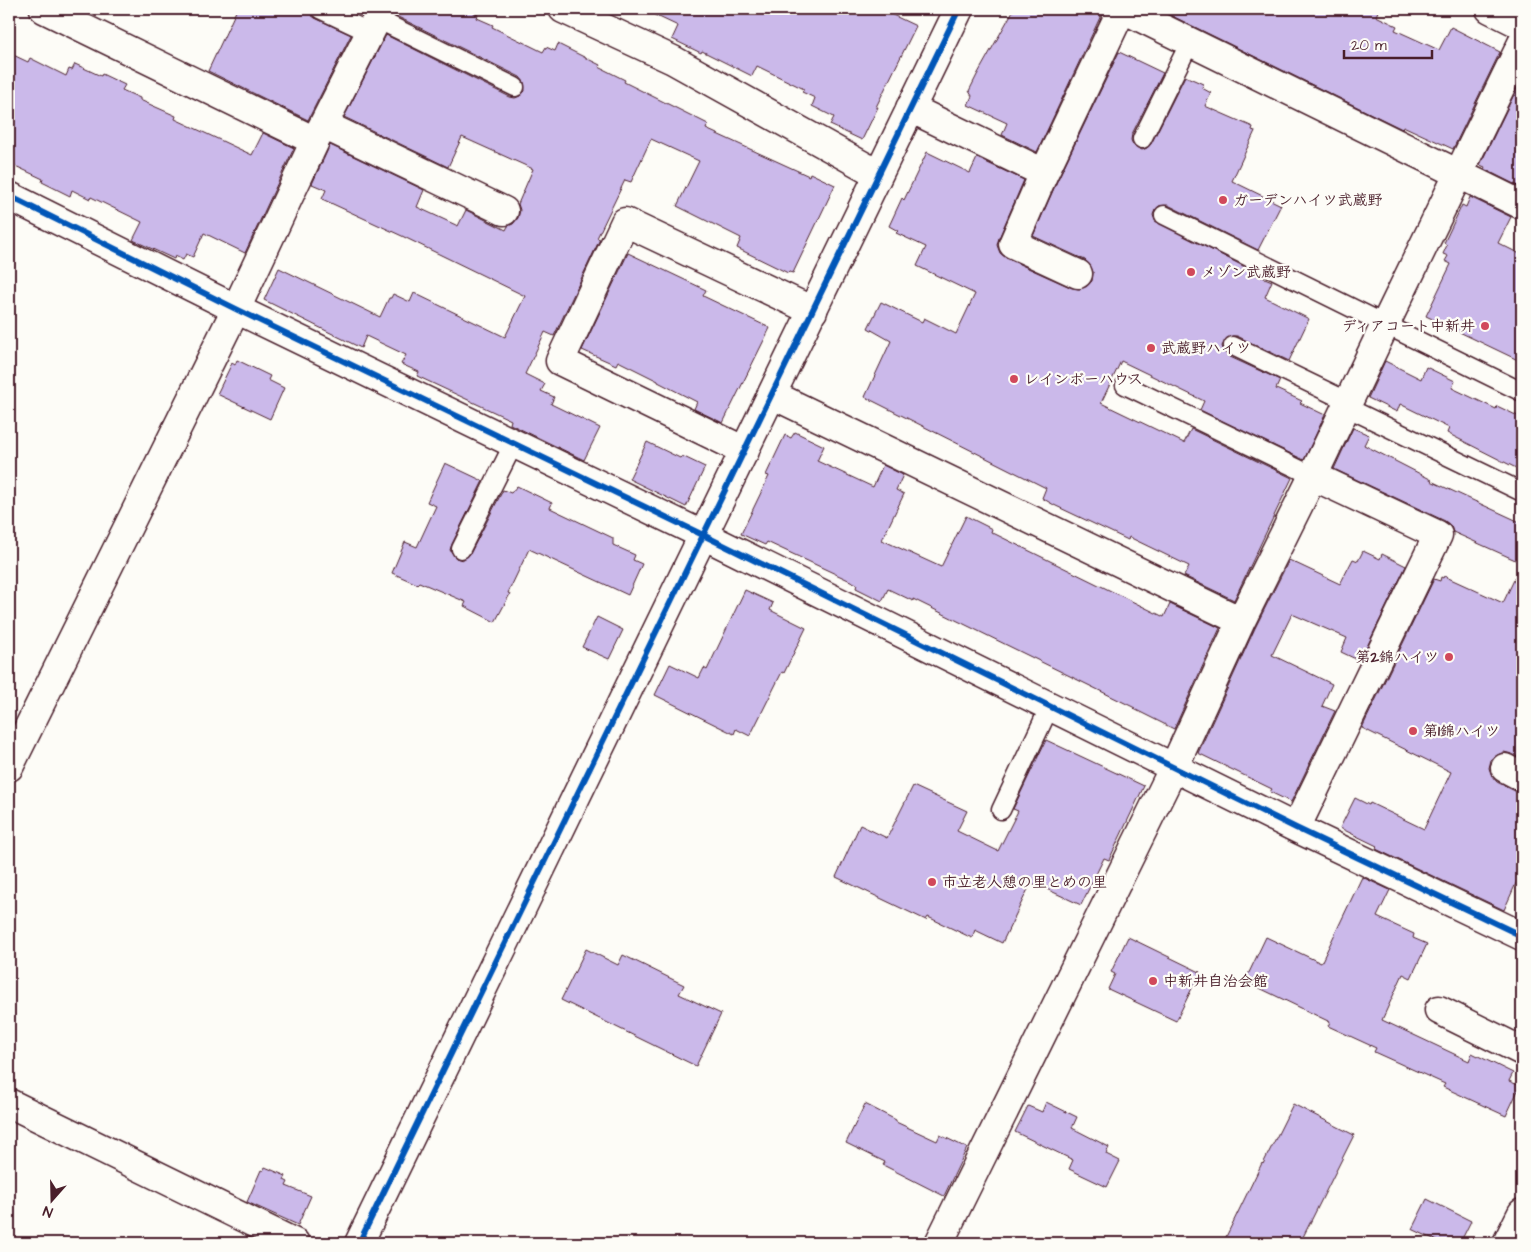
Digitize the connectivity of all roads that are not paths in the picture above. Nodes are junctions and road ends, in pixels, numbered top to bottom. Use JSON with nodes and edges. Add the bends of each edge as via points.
{"nodes":[{"id":1,"x":44,"y":9,"type":"edge"},
{"id":2,"x":320,"y":9,"type":"edge"},
{"id":3,"x":563,"y":9,"type":"edge"},
{"id":4,"x":959,"y":9,"type":"edge"},
{"id":5,"x":1123,"y":9,"type":"edge"},
{"id":6,"x":1490,"y":9,"type":"edge"},
{"id":7,"x":376,"y":20,"type":"edge"},
{"id":8,"x":1522,"y":25,"type":"edge"},
{"id":9,"x":1190,"y":42,"type":"junction"},
{"id":10,"x":1522,"y":43,"type":"edge"},
{"id":11,"x":515,"y":88,"type":"dead end"},
{"id":12,"x":910,"y":108,"type":"junction"},
{"id":13,"x":320,"y":133,"type":"junction"},
{"id":14,"x":1142,"y":139,"type":"dead end"},
{"id":15,"x":1044,"y":173,"type":"junction"},
{"id":16,"x":878,"y":174,"type":"junction"},
{"id":17,"x":1458,"y":174,"type":"junction"},
{"id":18,"x":9,"y":196,"type":"edge"},
{"id":19,"x":1522,"y":205,"type":"edge"},
{"id":20,"x":504,"y":211,"type":"dead end"},
{"id":21,"x":1164,"y":215,"type":"dead end"},
{"id":22,"x":1078,"y":274,"type":"dead end"},
{"id":23,"x":236,"y":309,"type":"junction"},
{"id":24,"x":813,"y":311,"type":"junction"},
{"id":25,"x":1385,"y":325,"type":"junction"},
{"id":26,"x":1233,"y":346,"type":"dead end"},
{"id":27,"x":1126,"y":385,"type":"dead end"},
{"id":28,"x":1522,"y":392,"type":"edge"},
{"id":29,"x":772,"y":395,"type":"junction"},
{"id":30,"x":1347,"y":405,"type":"junction"},
{"id":31,"x":514,"y":443,"type":"junction"},
{"id":32,"x":744,"y":451,"type":"junction"},
{"id":33,"x":1313,"y":476,"type":"junction"},
{"id":34,"x":1522,"y":492,"type":"edge"},
{"id":35,"x":703,"y":535,"type":"junction"},
{"id":36,"x":461,"y":549,"type":"dead end"},
{"id":37,"x":1240,"y":621,"type":"junction"},
{"id":38,"x":1050,"y":706,"type":"junction"},
{"id":39,"x":1174,"y":766,"type":"junction"},
{"id":40,"x":9,"y":767,"type":"edge"},
{"id":41,"x":1001,"y":810,"type":"dead end"},
{"id":42,"x":1296,"y":828,"type":"junction"},
{"id":43,"x":1522,"y":936,"type":"edge"},
{"id":44,"x":1439,"y":1010,"type":"dead end"},
{"id":45,"x":1522,"y":1051,"type":"edge"},
{"id":46,"x":9,"y":1103,"type":"edge"},
{"id":47,"x":1522,"y":1213,"type":"edge"},
{"id":48,"x":295,"y":1243,"type":"edge"},
{"id":49,"x":359,"y":1243,"type":"edge"},
{"id":50,"x":939,"y":1243,"type":"edge"},
{"id":51,"x":1507,"y":1243,"type":"edge"}],
"edges":[{"from":1,"to":13,"type":"street"},
{"from":2,"to":7,"type":"lane"},
{"from":3,"to":16,"type":"street","via":[[673,60]]},
{"from":4,"to":12,"type":"street"},
{"from":5,"to":9,"type":"street"},
{"from":5,"to":15,"type":"street"},
{"from":6,"to":8,"type":"street"},
{"from":7,"to":11,"type":"lane"},
{"from":7,"to":13,"type":"street"},
{"from":9,"to":14,"type":"lane"},
{"from":9,"to":17,"type":"street"},
{"from":10,"to":17,"type":"street"},
{"from":12,"to":15,"type":"street"},
{"from":12,"to":16,"type":"street"},
{"from":13,"to":20,"type":"street"},
{"from":13,"to":23,"type":"street"},
{"from":15,"to":22,"type":"street","via":[[1013,244]]},
{"from":16,"to":24,"type":"street"},
{"from":17,"to":19,"type":"street"},
{"from":17,"to":25,"type":"street"},
{"from":18,"to":23,"type":"street"},
{"from":21,"to":25,"type":"lane"},
{"from":23,"to":31,"type":"street"},
{"from":23,"to":40,"type":"street"},
{"from":24,"to":29,"type":"street"},
{"from":24,"to":32,"type":"street","via":[[625,222],[560,360]]},
{"from":25,"to":28,"type":"lane"},
{"from":25,"to":30,"type":"street"},
{"from":26,"to":30,"type":"lane"},
{"from":27,"to":33,"type":"lane"},
{"from":29,"to":32,"type":"street"},
{"from":29,"to":37,"type":"street"},
{"from":30,"to":33,"type":"street"},
{"from":30,"to":34,"type":"lane"},
{"from":31,"to":35,"type":"street"},
{"from":31,"to":36,"type":"lane"},
{"from":32,"to":35,"type":"street"},
{"from":33,"to":37,"type":"street"},
{"from":33,"to":42,"type":"street","via":[[1438,536]]},
{"from":35,"to":38,"type":"street"},
{"from":35,"to":49,"type":"street"},
{"from":37,"to":39,"type":"street"},
{"from":38,"to":39,"type":"street"},
{"from":38,"to":41,"type":"lane"},
{"from":39,"to":42,"type":"street"},
{"from":39,"to":50,"type":"street"},
{"from":42,"to":43,"type":"street"},
{"from":44,"to":45,"type":"street"},
{"from":46,"to":48,"type":"street"},
{"from":47,"to":51,"type":"street"}]}
